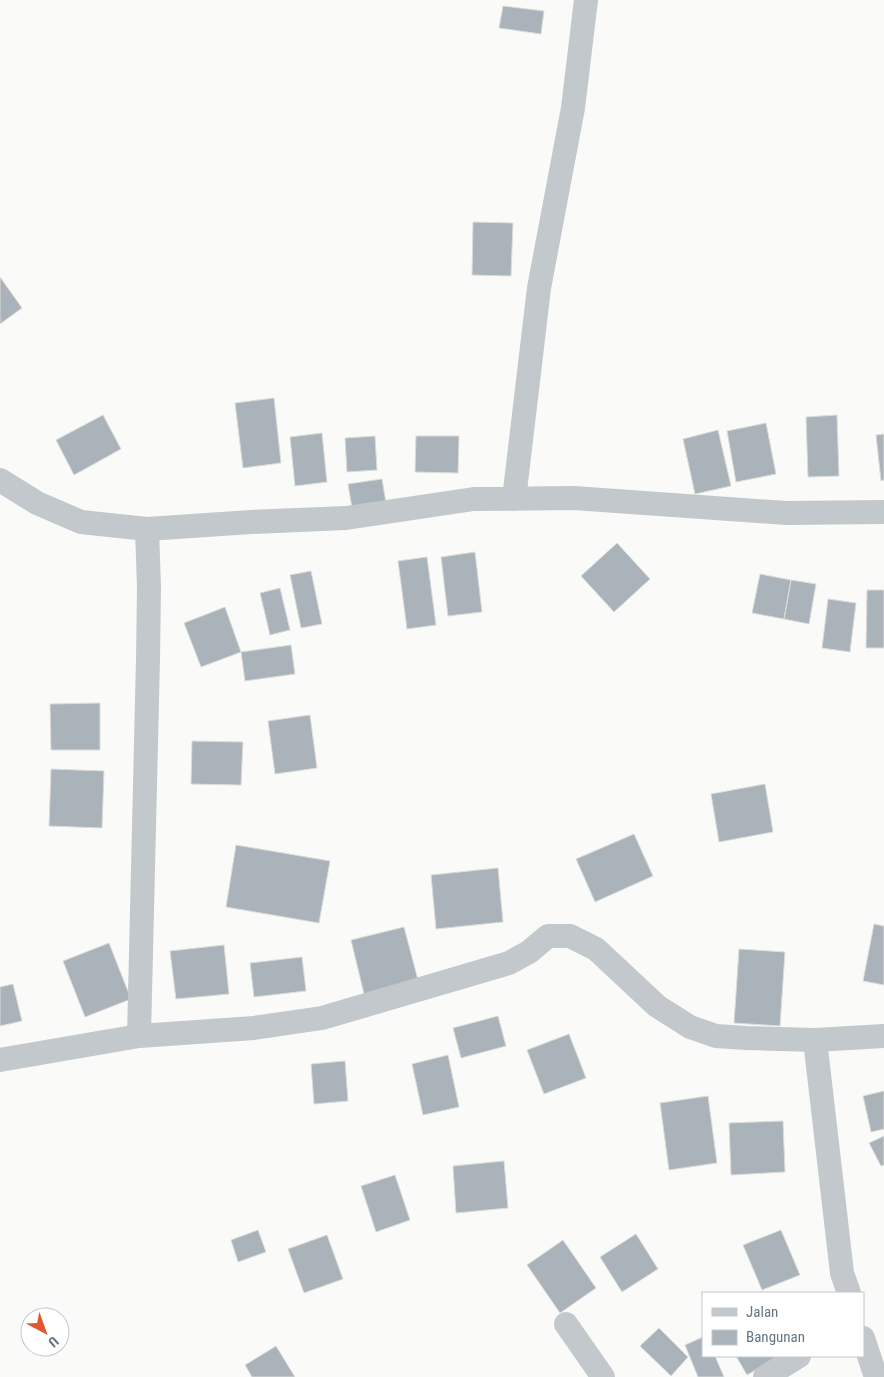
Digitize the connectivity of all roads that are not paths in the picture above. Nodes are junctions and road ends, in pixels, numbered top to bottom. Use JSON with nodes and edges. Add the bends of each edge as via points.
{"nodes":[{"id":1,"x":586,"y":0,"type":"edge"},
{"id":2,"x":0,"y":480,"type":"edge"},
{"id":3,"x":514,"y":499,"type":"junction"},
{"id":4,"x":884,"y":512,"type":"edge"},
{"id":5,"x":147,"y":530,"type":"junction"},
{"id":6,"x":140,"y":1036,"type":"junction"},
{"id":7,"x":884,"y":1036,"type":"edge"},
{"id":8,"x":815,"y":1040,"type":"junction"},
{"id":9,"x":0,"y":1060,"type":"edge"},
{"id":10,"x":849,"y":1292,"type":"edge"},
{"id":11,"x":566,"y":1324,"type":"dead end"},
{"id":12,"x":864,"y":1341,"type":"edge"},
{"id":13,"x":797,"y":1357,"type":"edge"},
{"id":14,"x":603,"y":1377,"type":"edge"},
{"id":15,"x":764,"y":1377,"type":"edge"},
{"id":16,"x":876,"y":1377,"type":"edge"}],
"edges":[{"from":1,"to":3,"type":"street","via":[[573,108],[539,288]]},
{"from":2,"to":5,"type":"street","via":[[37,503],[81,522]]},
{"from":3,"to":4,"type":"street","via":[[574,498],[786,513]]},
{"from":3,"to":5,"type":"street","via":[[474,499],[346,518]]},
{"from":5,"to":6,"type":"street","via":[[148,668]]},
{"from":6,"to":8,"type":"street","via":[[254,1028],[322,1018],[510,963],[548,936],[570,936],[596,949],[657,1006],[690,1027],[716,1036]]},
{"from":6,"to":9,"type":"street"},
{"from":7,"to":8,"type":"street"},
{"from":8,"to":10,"type":"street","via":[[842,1273]]},
{"from":11,"to":14,"type":"street"},
{"from":12,"to":16,"type":"street"},
{"from":13,"to":15,"type":"street"}]}
